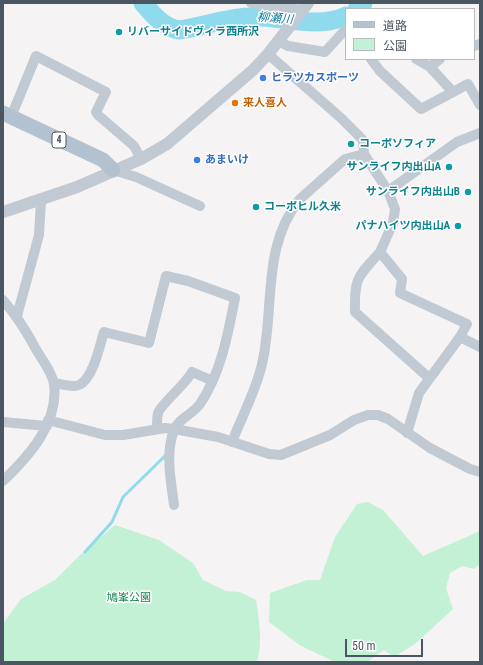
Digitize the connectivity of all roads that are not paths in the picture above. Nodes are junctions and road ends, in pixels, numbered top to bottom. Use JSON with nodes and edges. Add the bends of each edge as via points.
{"nodes":[{"id":1,"x":251,"y":3,"type":"edge"},
{"id":2,"x":303,"y":9,"type":"edge"},
{"id":3,"x":345,"y":31,"type":"edge"},
{"id":4,"x":282,"y":36,"type":"junction"},
{"id":5,"x":268,"y":54,"type":"junction"},
{"id":6,"x":371,"y":60,"type":"edge"},
{"id":7,"x":418,"y":60,"type":"edge"},
{"id":8,"x":439,"y":60,"type":"edge"},
{"id":9,"x":430,"y":67,"type":"junction"},
{"id":10,"x":452,"y":91,"type":"junction"},
{"id":11,"x":480,"y":105,"type":"edge"},
{"id":12,"x":6,"y":118,"type":"edge"},
{"id":13,"x":480,"y":133,"type":"edge"},
{"id":14,"x":364,"y":154,"type":"junction"},
{"id":15,"x":141,"y":159,"type":"junction"},
{"id":16,"x":113,"y":170,"type":"junction"},
{"id":17,"x":388,"y":191,"type":"junction"},
{"id":18,"x":41,"y":200,"type":"junction"},
{"id":19,"x":200,"y":206,"type":"dead end"},
{"id":20,"x":3,"y":212,"type":"edge"},
{"id":21,"x":380,"y":252,"type":"junction"},
{"id":22,"x":3,"y":300,"type":"edge"},
{"id":23,"x":17,"y":316,"type":"junction"},
{"id":24,"x":460,"y":337,"type":"junction"},
{"id":25,"x":480,"y":347,"type":"edge"},
{"id":26,"x":429,"y":378,"type":"junction"},
{"id":27,"x":211,"y":380,"type":"junction"},
{"id":28,"x":54,"y":383,"type":"junction"},
{"id":29,"x":3,"y":422,"type":"edge"},
{"id":30,"x":47,"y":423,"type":"junction"},
{"id":31,"x":157,"y":429,"type":"junction"},
{"id":32,"x":174,"y":429,"type":"junction"},
{"id":33,"x":407,"y":433,"type":"junction"},
{"id":34,"x":232,"y":442,"type":"junction"},
{"id":35,"x":480,"y":472,"type":"edge"},
{"id":36,"x":3,"y":481,"type":"edge"},
{"id":37,"x":174,"y":505,"type":"dead end"}],
"edges":[{"from":1,"to":2,"type":"street"},
{"from":2,"to":4,"type":"street"},
{"from":3,"to":4,"type":"street","via":[[325,52],[288,46]]},
{"from":4,"to":5,"type":"street"},
{"from":5,"to":14,"type":"street","via":[[360,134]]},
{"from":5,"to":15,"type":"street","via":[[176,137]]},
{"from":6,"to":10,"type":"street","via":[[421,109]]},
{"from":7,"to":9,"type":"street"},
{"from":8,"to":9,"type":"street"},
{"from":9,"to":10,"type":"street"},
{"from":10,"to":11,"type":"street","via":[[468,84]]},
{"from":12,"to":15,"type":"street","via":[[36,56],[106,92],[96,112],[134,146]]},
{"from":12,"to":16,"type":"main road","number":"4","via":[[93,166]]},
{"from":13,"to":17,"type":"street","via":[[458,142]]},
{"from":14,"to":17,"type":"street"},
{"from":14,"to":34,"type":"street","via":[[345,159],[300,199],[283,229],[272,266],[262,365]]},
{"from":15,"to":16,"type":"street"},
{"from":16,"to":18,"type":"street"},
{"from":16,"to":19,"type":"street","via":[[136,177]]},
{"from":17,"to":21,"type":"street","via":[[394,209],[393,224]]},
{"from":18,"to":20,"type":"street"},
{"from":18,"to":23,"type":"street","via":[[38,235]]},
{"from":21,"to":24,"type":"street","via":[[402,279],[400,293],[467,324]]},
{"from":21,"to":26,"type":"street","via":[[356,283],[355,312]]},
{"from":22,"to":23,"type":"street"},
{"from":23,"to":28,"type":"street"},
{"from":24,"to":25,"type":"street"},
{"from":24,"to":26,"type":"street"},
{"from":26,"to":33,"type":"street","via":[[419,393]]},
{"from":27,"to":28,"type":"street","via":[[224,350],[235,298],[166,276],[149,343],[104,332],[93,367],[83,382],[75,386]]},
{"from":27,"to":31,"type":"street","via":[[192,372],[161,408],[158,413]]},
{"from":27,"to":32,"type":"street","via":[[199,405]]},
{"from":28,"to":30,"type":"street","via":[[53,402]]},
{"from":29,"to":30,"type":"street"},
{"from":30,"to":31,"type":"street","via":[[105,435],[123,435]]},
{"from":30,"to":36,"type":"street","via":[[40,440]]},
{"from":31,"to":32,"type":"street"},
{"from":32,"to":34,"type":"street"},
{"from":32,"to":37,"type":"street","via":[[169,451]]},
{"from":33,"to":34,"type":"street","via":[[388,419],[368,415],[354,420],[330,435],[281,455],[269,454]]},
{"from":33,"to":35,"type":"street","via":[[470,469]]}]}
